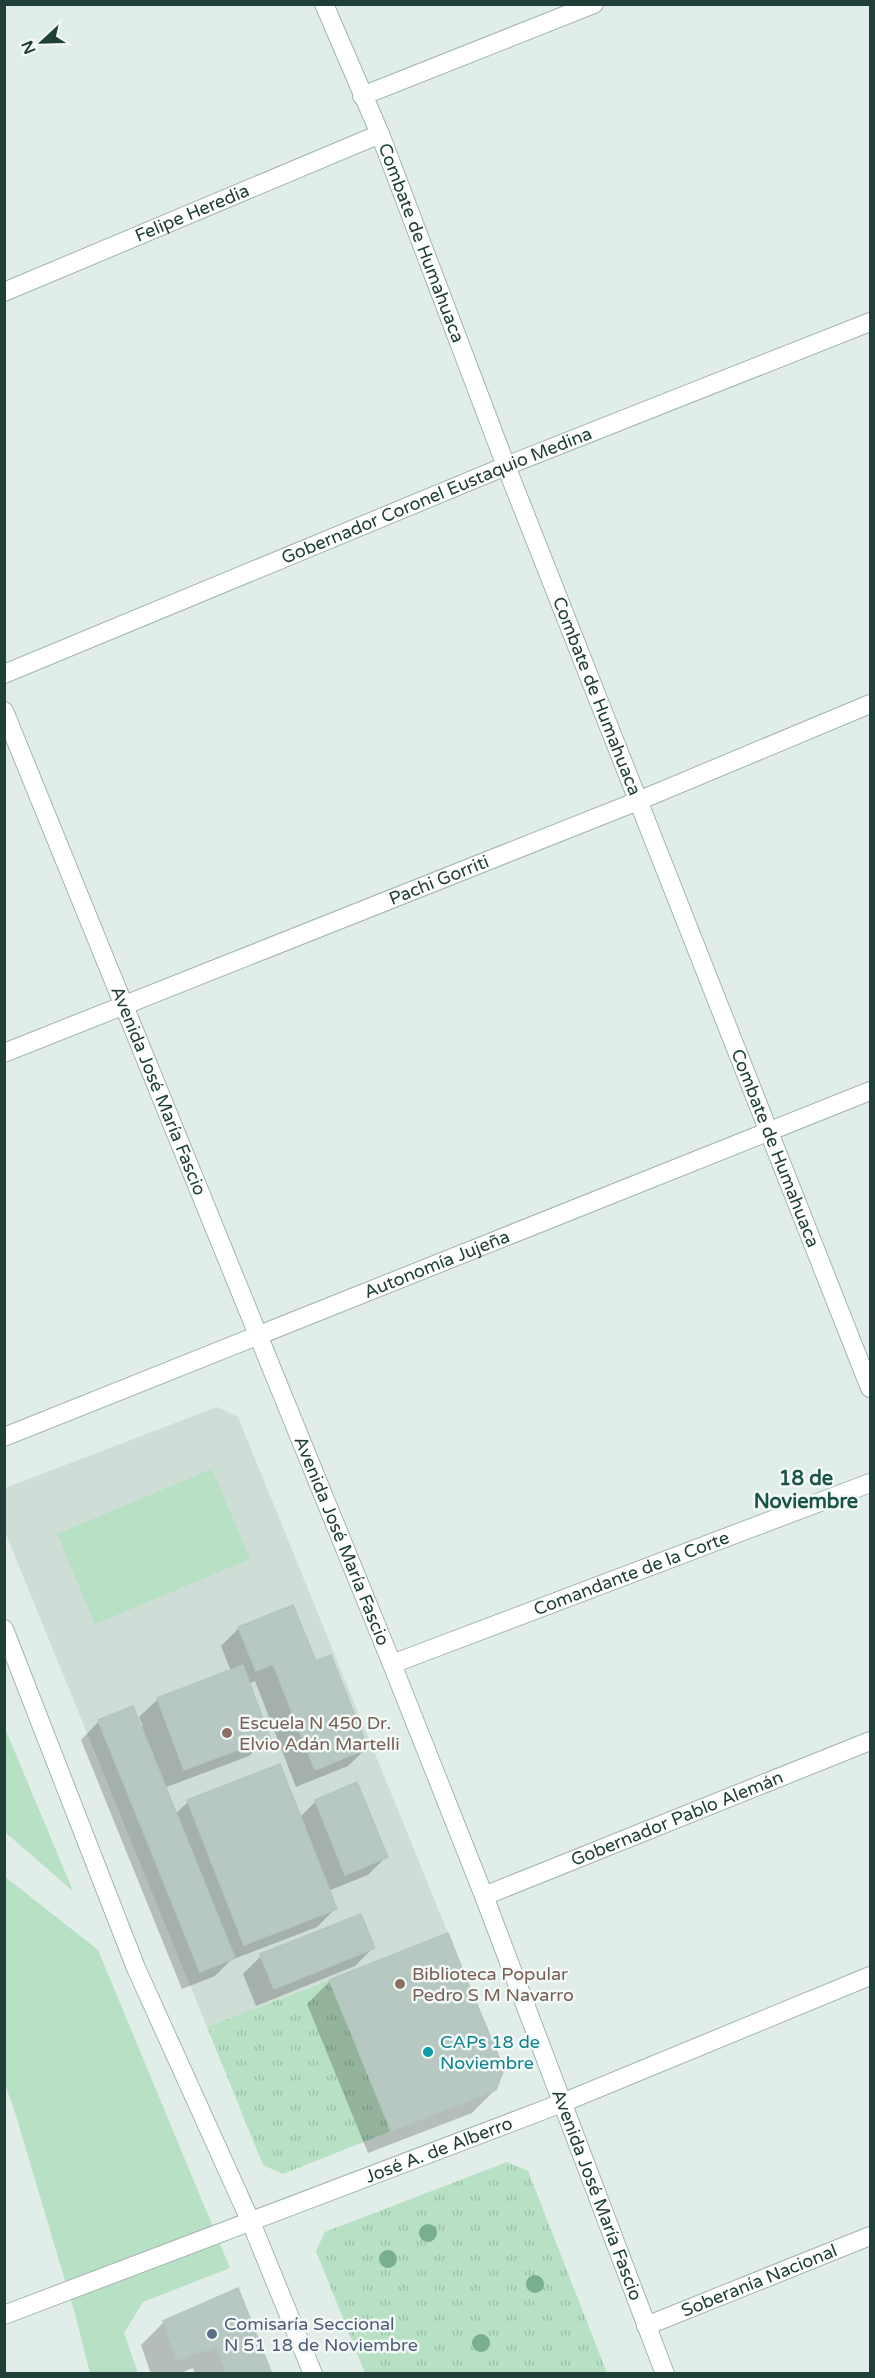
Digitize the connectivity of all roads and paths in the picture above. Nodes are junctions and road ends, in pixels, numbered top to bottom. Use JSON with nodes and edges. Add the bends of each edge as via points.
{"nodes":[{"id":1,"x":324,"y":4,"type":"edge"},
{"id":2,"x":594,"y":4,"type":"edge"},
{"id":3,"x":362,"y":96,"type":"junction"},
{"id":4,"x":380,"y":135,"type":"junction"},
{"id":5,"x":4,"y":292,"type":"edge"},
{"id":6,"x":870,"y":322,"type":"edge"},
{"id":7,"x":506,"y":466,"type":"junction"},
{"id":8,"x":4,"y":674,"type":"edge"},
{"id":9,"x":870,"y":704,"type":"edge"},
{"id":10,"x":4,"y":711,"type":"edge"},
{"id":11,"x":638,"y":801,"type":"junction"},
{"id":12,"x":125,"y":1005,"type":"junction"},
{"id":13,"x":4,"y":1053,"type":"edge"},
{"id":14,"x":870,"y":1091,"type":"edge"},
{"id":15,"x":769,"y":1132,"type":"junction"},
{"id":16,"x":258,"y":1337,"type":"junction"},
{"id":17,"x":870,"y":1388,"type":"edge"},
{"id":18,"x":4,"y":1437,"type":"edge"},
{"id":19,"x":870,"y":1483,"type":"edge"},
{"id":20,"x":4,"y":1629,"type":"edge"},
{"id":21,"x":392,"y":1664,"type":"junction"},
{"id":22,"x":870,"y":1741,"type":"edge"},
{"id":23,"x":483,"y":1896,"type":"junction"},
{"id":24,"x":870,"y":1976,"type":"edge"},
{"id":25,"x":562,"y":2103,"type":"junction"},
{"id":26,"x":250,"y":2220,"type":"junction"},
{"id":27,"x":870,"y":2236,"type":"edge"},
{"id":28,"x":4,"y":2315,"type":"edge"},
{"id":29,"x":645,"y":2326,"type":"junction"},
{"id":30,"x":313,"y":2373,"type":"edge"},
{"id":31,"x":665,"y":2373,"type":"edge"}],
"edges":[{"from":1,"to":3,"type":"street","name":"Combate de Humahuaca"},
{"from":2,"to":3,"type":"street"},
{"from":3,"to":4,"type":"street","name":"Combate de Humahuaca"},
{"from":4,"to":5,"type":"street","name":"Felipe Heredia"},
{"from":4,"to":7,"type":"street","name":"Combate de Humahuaca"},
{"from":6,"to":7,"type":"street","name":"Gobernador Coronel Eustaquio Medina"},
{"from":7,"to":8,"type":"street","name":"Gobernador Coronel Eustaquio Medina"},
{"from":7,"to":11,"type":"street","name":"Combate de Humahuaca"},
{"from":9,"to":11,"type":"street","name":"Pachi Gorriti"},
{"from":10,"to":12,"type":"street","name":"Avenida José María Fascio"},
{"from":11,"to":12,"type":"street","name":"Pachi Gorriti"},
{"from":11,"to":15,"type":"street","name":"Combate de Humahuaca"},
{"from":12,"to":13,"type":"street","name":"Pachi Gorriti"},
{"from":12,"to":16,"type":"street","name":"Avenida José María Fascio"},
{"from":14,"to":15,"type":"street","name":"Autonomía Jujeña"},
{"from":15,"to":16,"type":"street","name":"Autonomía Jujeña"},
{"from":15,"to":17,"type":"street","name":"Combate de Humahuaca"},
{"from":16,"to":18,"type":"street","name":"Autonomía Jujeña"},
{"from":16,"to":21,"type":"street","name":"Avenida José María Fascio"},
{"from":19,"to":21,"type":"street","name":"Comandante de la Corte"},
{"from":20,"to":26,"type":"street","via":[[136,1968]]},
{"from":21,"to":23,"type":"street","name":"Avenida José María Fascio"},
{"from":22,"to":23,"type":"street","name":"Gobernador Pablo Alemán"},
{"from":23,"to":25,"type":"street","name":"Avenida José María Fascio"},
{"from":24,"to":25,"type":"street","name":"José A. de Alberro"},
{"from":25,"to":26,"type":"street","name":"José A. de Alberro"},
{"from":25,"to":29,"type":"street","name":"Avenida José María Fascio"},
{"from":26,"to":28,"type":"street","name":"José A. de Alberro"},
{"from":26,"to":30,"type":"street"},
{"from":27,"to":29,"type":"street","name":"Soberanía Nacional"},
{"from":29,"to":31,"type":"street","name":"Avenida José María Fascio"}]}
